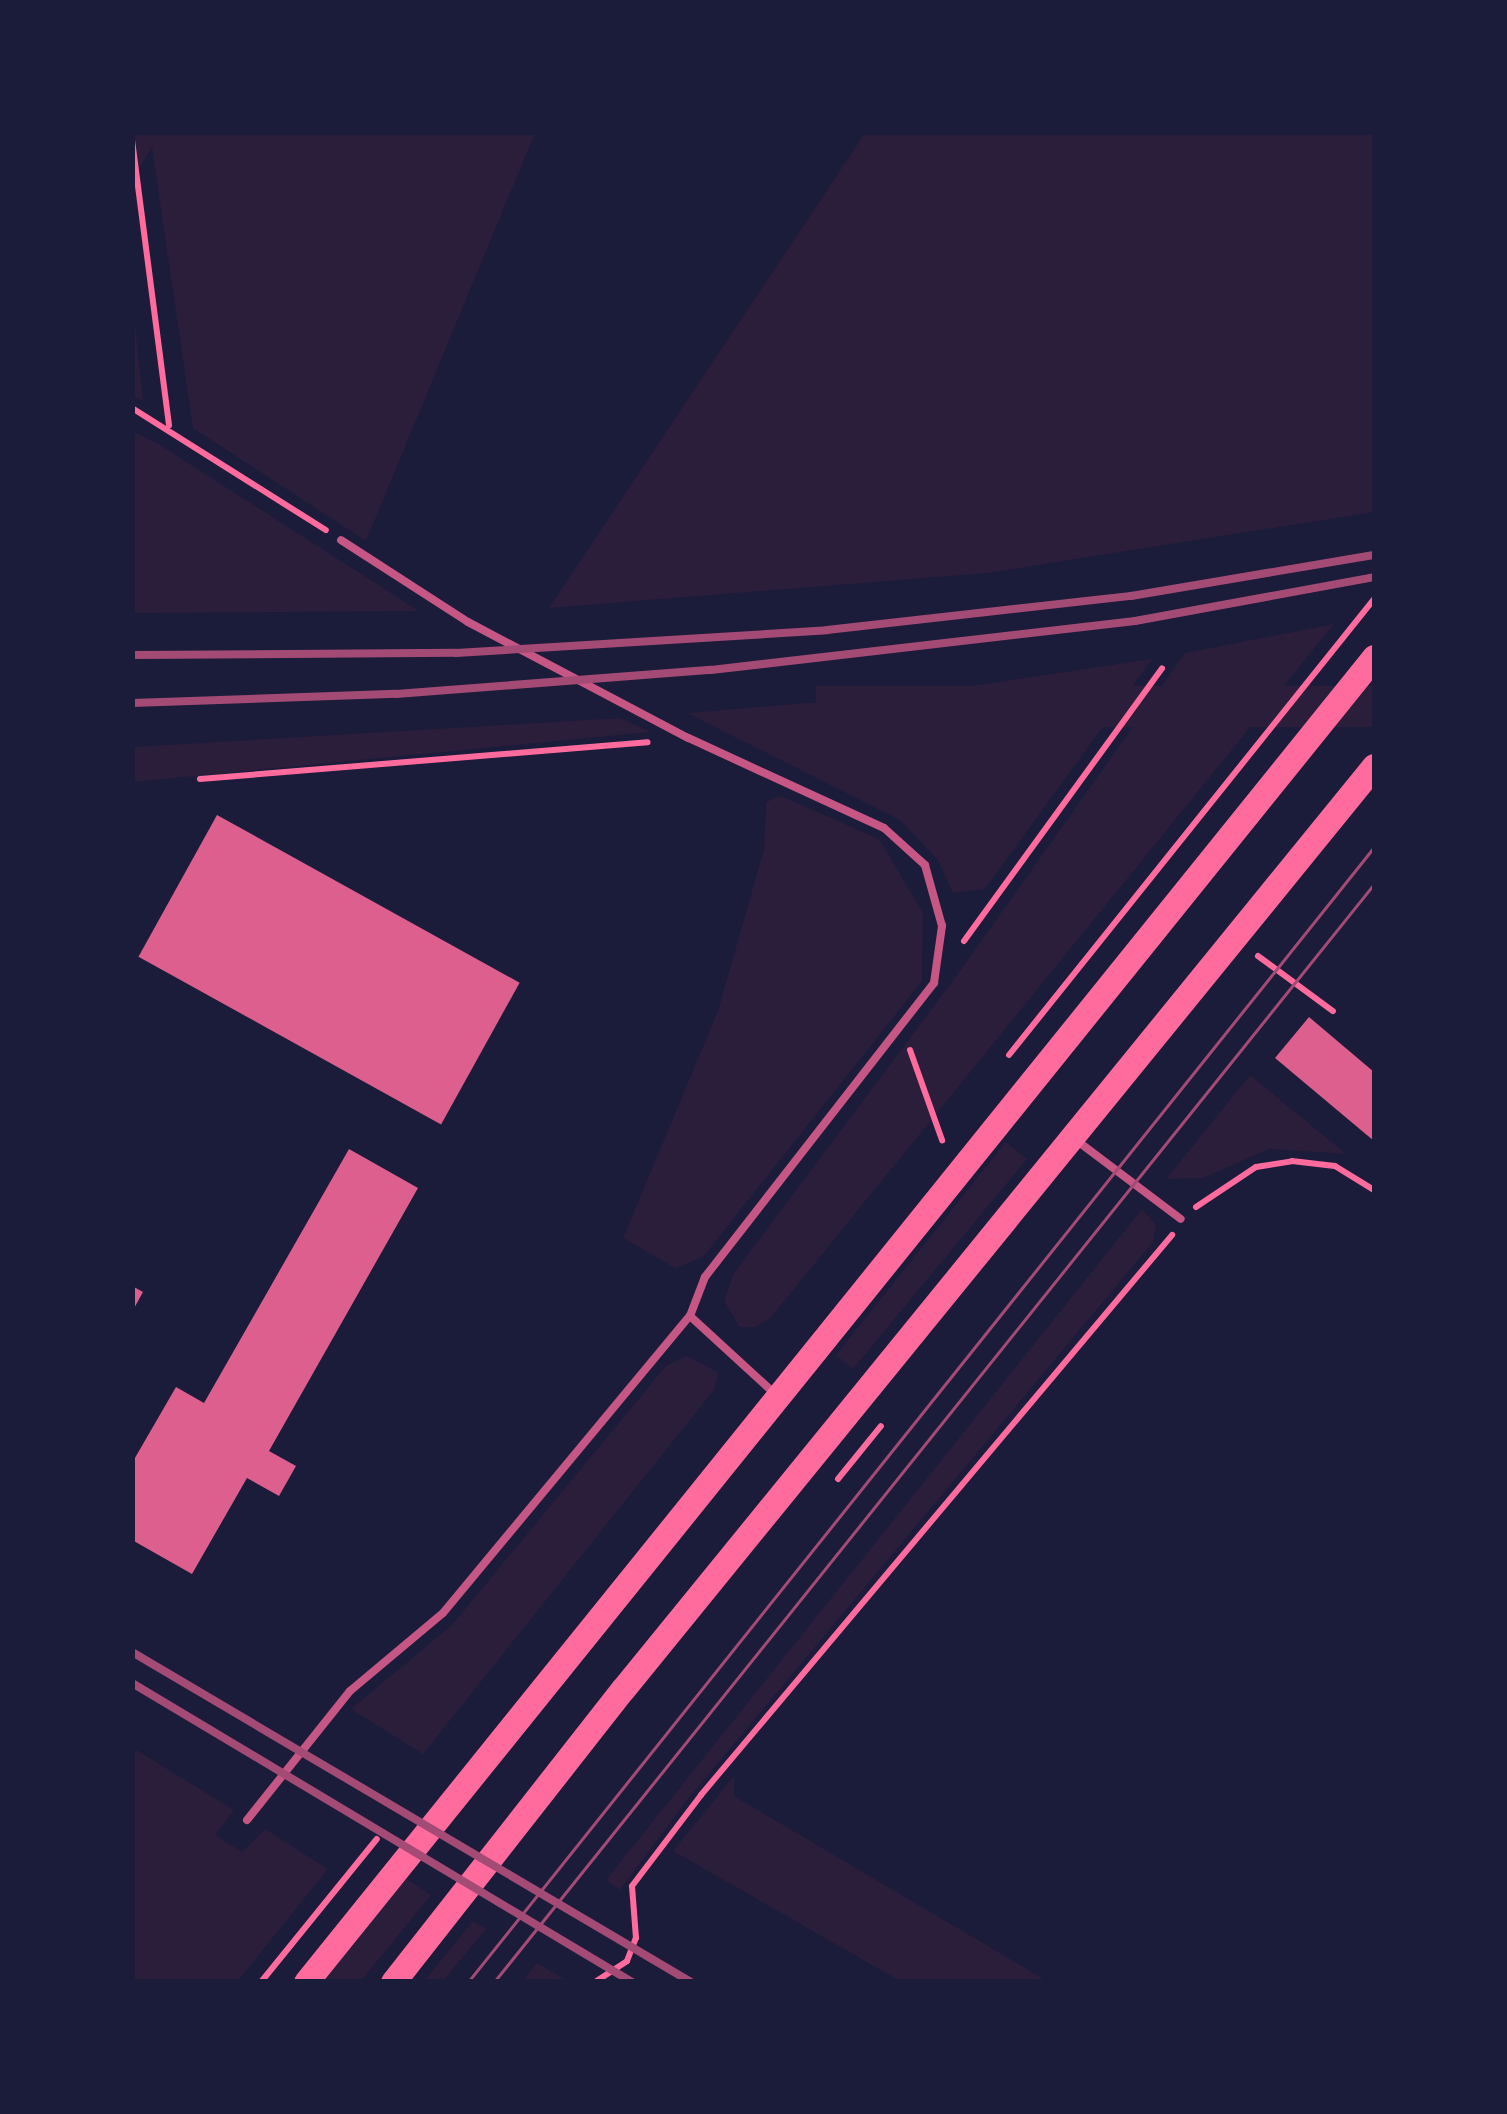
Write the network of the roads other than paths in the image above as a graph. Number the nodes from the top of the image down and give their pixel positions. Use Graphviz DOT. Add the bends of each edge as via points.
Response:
graph roads {
  1 [pos="341,540"];
  2 [pos="1374,657"];
  3 [pos="1374,766"];
  4 [pos="1073,1138"];
  5 [pos="1181,1219"];
  6 [pos="690,1316"];
  7 [pos="778,1396"];
  8 [pos="247,1820"];
  9 [pos="306,1982"];
  10 [pos="393,1982"];
  1 -- 6 [label="lane" via="468,622 688,738 884,828 925,865 942,926 934,983 705,1277"];
  2 -- 7 [label="main road"];
  3 -- 4 [label="main road"];
  4 -- 5 [label="lane"];
  4 -- 10 [label="main road"];
  6 -- 7 [label="lane"];
  6 -- 8 [label="lane" via="443,1613 350,1691"];
  7 -- 9 [label="main road"];
}
